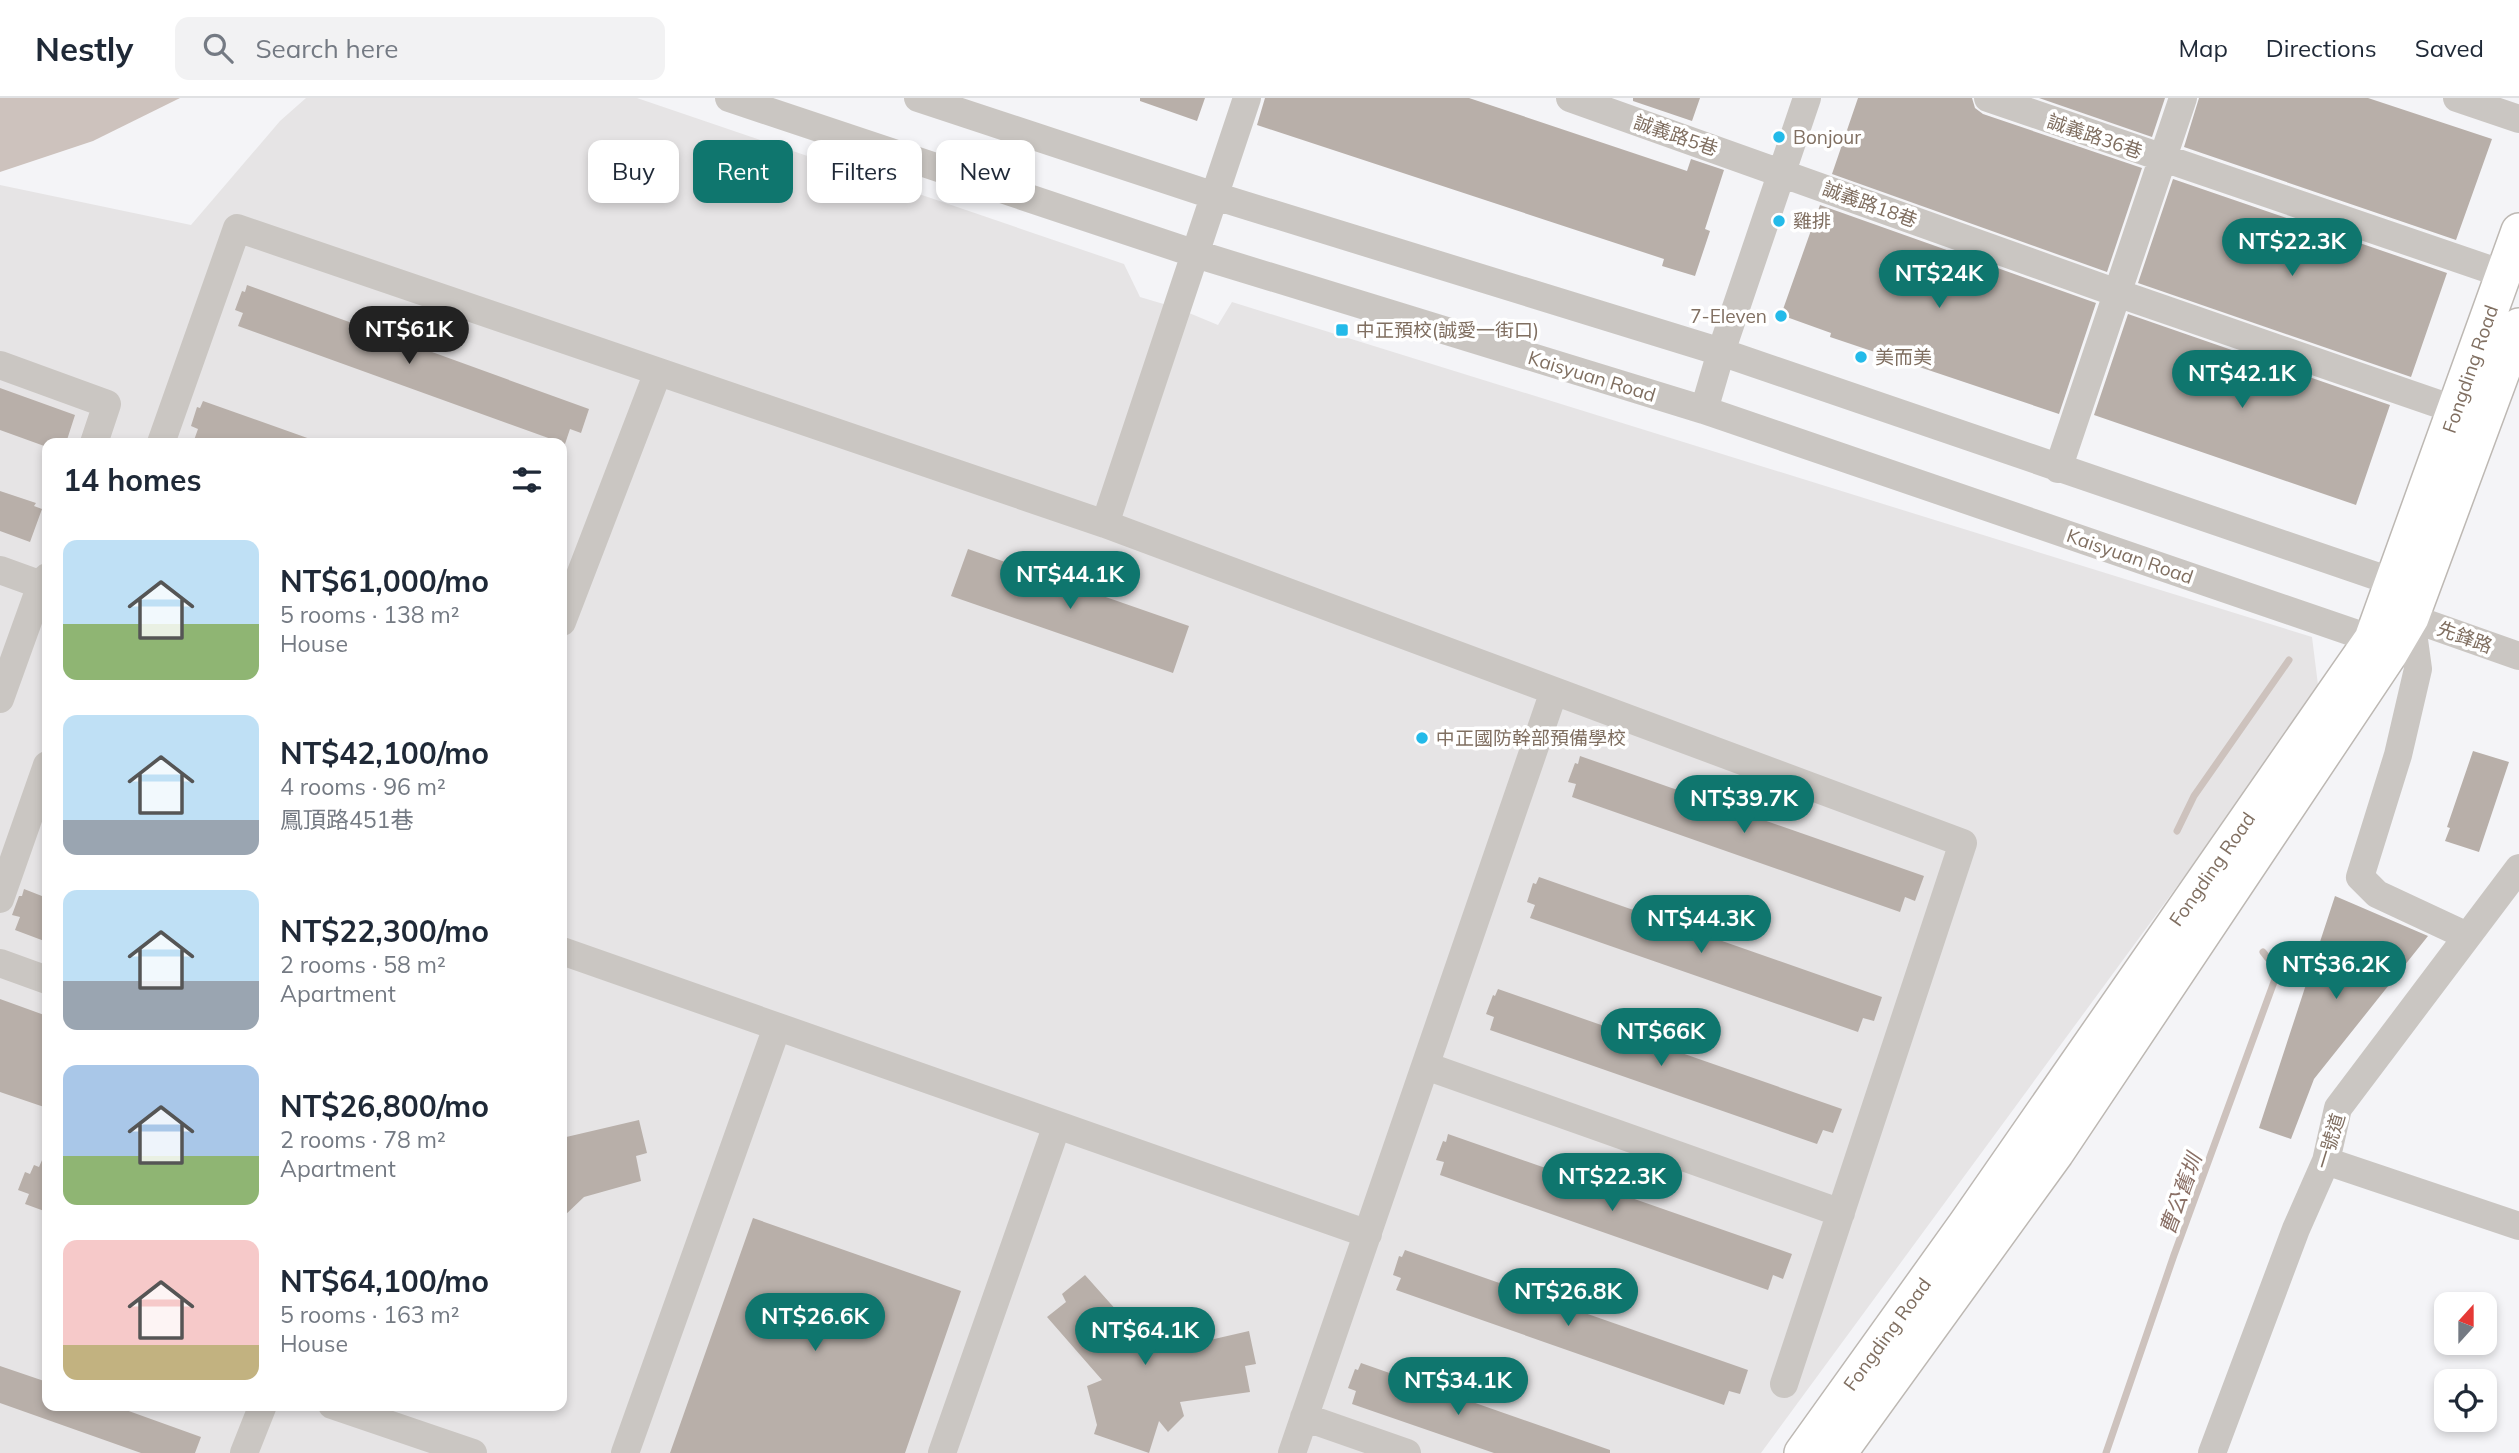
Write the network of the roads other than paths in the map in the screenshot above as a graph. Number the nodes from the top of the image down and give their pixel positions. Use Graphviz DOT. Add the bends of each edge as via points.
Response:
graph roads {
  1 [pos="729,98"];
  2 [pos="918,98"];
  3 [pos="1247,98"];
  4 [pos="1570,98"];
  5 [pos="1807,98"];
  6 [pos="1988,98"];
  7 [pos="2183,98"];
  8 [pos="2457,98"];
  9 [pos="2519,119"];
  10 [pos="2162,159"];
  11 [pos="1781,172"];
  12 [pos="1216,196"];
  13 [pos="2519,231"];
  14 [pos="1196,254"];
  15 [pos="2503,274"];
  16 [pos="2117,293"];
  17 [pos="2519,326"];
  18 [pos="1721,352"];
  19 [pos="0,365"];
  20 [pos="657,372"];
  21 [pos="1704,410"];
  22 [pos="2456,410"];
  23 [pos="96,438"];
  24 [pos="163,438"];
  25 [pos="2058,469"];
  26 [pos="1105,524"];
  27 [pos="0,570"];
  28 [pos="42,582"];
  29 [pos="42,588"];
  30 [pos="2408,597"];
  31 [pos="567,609"];
  32 [pos="2381,646"];
  33 [pos="8,649"];
  34 [pos="2519,656"];
  35 [pos="1555,691"];
  36 [pos="0,699"];
  37 [pos="42,779"];
  38 [pos="2519,868"];
  39 [pos="0,899"];
  40 [pos="2467,936"];
  41 [pos="567,953"];
  42 [pos="0,963"];
  43 [pos="42,978"];
  44 [pos="777,1027"];
  45 [pos="1426,1066"];
  46 [pos="1057,1125"];
  47 [pos="2326,1161"];
  48 [pos="1841,1213"];
  49 [pos="2519,1226"];
  50 [pos="1368,1234"];
  51 [pos="1784,1384"];
  52 [pos="261,1411"];
  53 [pos="350,1411"];
  54 [pos="1304,1418"];
  55 [pos="244,1453"];
  56 [pos="473,1453"];
  57 [pos="625,1453"];
  58 [pos="942,1453"];
  59 [pos="1292,1453"];
  60 [pos="1407,1453"];
  61 [pos="1802,1453"];
  62 [pos="1839,1453"];
  63 [pos="2212,1453"];
  1 -- 14 [label="street, Kaisyuan Road"];
  2 -- 12 [label="street"];
  3 -- 12 [label="street"];
  4 -- 11 [label="street, 誠義路5巷"];
  5 -- 11 [label="street"];
  6 -- 10 [label="street, 誠義路36巷"];
  7 -- 10 [label="street"];
  8 -- 9 [label="street"];
  10 -- 15 [label="street, 誠義路36巷"];
  10 -- 16 [label="street"];
  11 -- 16 [label="street, 誠義路18巷"];
  11 -- 18 [label="street"];
  12 -- 14 [label="street"];
  12 -- 18 [label="street"];
  13 -- 15 [label="main road, Fongding Road"];
  14 -- 21 [label="street, Kaisyuan Road"];
  14 -- 26 [label="street"];
  15 -- 22 [label="main road, Fongding Road"];
  16 -- 22 [label="street, 誠義路18巷"];
  16 -- 25 [label="street"];
  17 -- 30 [label="main road, Fongding Road"];
  18 -- 21 [label="street"];
  18 -- 25 [label="street"];
  19 -- 23 [label="street" via="107,404"];
  20 -- 24 [label="street" via="237,228"];
  20 -- 26 [label="street"];
  20 -- 31 [label="street"];
  21 -- 32 [label="street, Kaisyuan Road"];
  22 -- 30 [label="main road, Fongding Road"];
  25 -- 30 [label="street"];
  26 -- 35 [label="street"];
  27 -- 28 [label="street"];
  29 -- 33 [label="street"];
  30 -- 32 [label="main road, Fongding Road"];
  30 -- 34 [label="street, 先鋒路"];
  30 -- 40 [label="street" via="2418,669 2398,755 2360,877 2377,894"];
  32 -- 61 [label="main road, Fongding Road"];
  32 -- 62 [label="main road, Fongding Road" via="2056,1153"];
  33 -- 36 [label="street"];
  35 -- 45 [label="street"];
  35 -- 48 [label="street" via="1963,843"];
  37 -- 39 [label="street"];
  38 -- 40 [label="street, 一號道"];
  40 -- 47 [label="street, 一號道" via="2338,1108"];
  41 -- 44 [label="street"];
  42 -- 43 [label="street"];
  44 -- 46 [label="street"];
  44 -- 57 [label="street"];
  45 -- 48 [label="street"];
  45 -- 50 [label="street"];
  46 -- 50 [label="street"];
  46 -- 58 [label="street"];
  47 -- 49 [label="street"];
  47 -- 63 [label="street, 一號道"];
  48 -- 51 [label="street"];
  50 -- 54 [label="street"];
  52 -- 55 [label="street"];
  53 -- 56 [label="street"];
  54 -- 59 [label="street"];
  54 -- 60 [label="street"];
}
